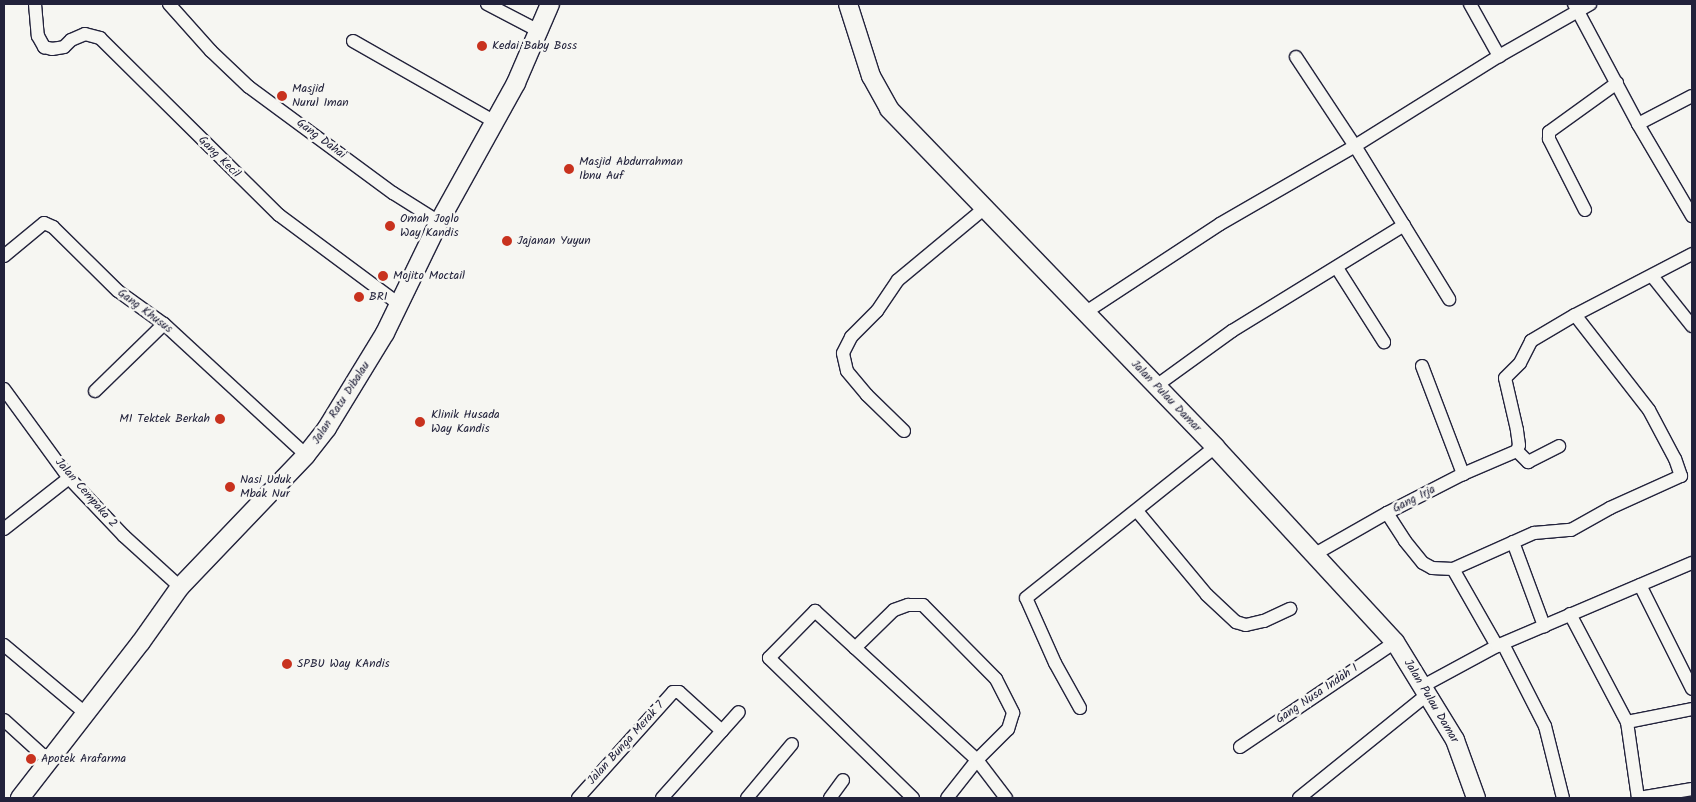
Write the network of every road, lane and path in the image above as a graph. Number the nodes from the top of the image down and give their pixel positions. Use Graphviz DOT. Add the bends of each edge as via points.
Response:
graph roads {
  1 [pos="35,4"];
  2 [pos="169,4"];
  3 [pos="488,4"];
  4 [pos="550,4"];
  5 [pos="848,4"];
  6 [pos="1470,4"];
  7 [pos="1590,4"];
  8 [pos="1575,7"];
  9 [pos="538,30"];
  10 [pos="353,41"];
  11 [pos="1499,56"];
  12 [pos="1296,57"];
  13 [pos="1617,83"];
  14 [pos="1692,96"];
  15 [pos="494,122"];
  16 [pos="1638,124"];
  17 [pos="1355,146"];
  18 [pos="986,207"];
  19 [pos="1584,210"];
  20 [pos="1692,216"];
  21 [pos="439,222"];
  22 [pos="1404,225"];
  23 [pos="1692,254"];
  24 [pos="4,256"];
  25 [pos="1336,268"];
  26 [pos="1652,276"];
  27 [pos="1449,299"];
  28 [pos="399,304"];
  29 [pos="1086,312"];
  30 [pos="1575,315"];
  31 [pos="164,324"];
  32 [pos="1692,326"];
  33 [pos="1384,342"];
  34 [pos="1422,366"];
  35 [pos="1156,386"];
  36 [pos="4,389"];
  37 [pos="95,391"];
  38 [pos="904,431"];
  39 [pos="1558,446"];
  40 [pos="1215,447"];
  41 [pos="1517,450"];
  42 [pos="306,455"];
  43 [pos="1463,474"];
  44 [pos="70,478"];
  45 [pos="1137,511"];
  46 [pos="1387,513"];
  47 [pos="4,529"];
  48 [pos="1513,542"];
  49 [pos="1315,554"];
  50 [pos="1692,563"];
  51 [pos="1452,569"];
  52 [pos="1640,585"];
  53 [pos="180,587"];
  54 [pos="1290,609"];
  55 [pos="1570,614"];
  56 [pos="1544,626"];
  57 [pos="1394,642"];
  58 [pos="4,645"];
  59 [pos="1500,645"];
  60 [pos="855,648"];
  61 [pos="1692,689"];
  62 [pos="1426,690"];
  63 [pos="1080,708"];
  64 [pos="1692,709"];
  65 [pos="739,712"];
  66 [pos="85,713"];
  67 [pos="4,720"];
  68 [pos="1627,722"];
  69 [pos="722,731"];
  70 [pos="792,744"];
  71 [pos="1240,747"];
  72 [pos="48,760"];
  73 [pos="977,760"];
  74 [pos="843,780"];
  75 [pos="1692,789"];
  76 [pos="665,797"];
  77 [pos="20,798"];
  78 [pos="578,798"];
  79 [pos="747,798"];
  80 [pos="830,798"];
  81 [pos="913,798"];
  82 [pos="947,798"];
  83 [pos="1006,798"];
  84 [pos="1299,798"];
  85 [pos="1476,798"];
  86 [pos="1563,798"];
  87 [pos="1639,798"];
  1 -- 28 [label="street, Gang Kecil" via="38,36 44,48 64,46 85,34 100,38 280,215"];
  2 -- 21 [label="street, Gang Dahai" via="249,87"];
  3 -- 9 [label="street"];
  4 -- 9 [label="street, Jalan Ratu Dibalau"];
  5 -- 18 [label="street, Jalan Pulau Damar" via="872,76 889,109"];
  6 -- 11 [label="street"];
  7 -- 8 [label="street"];
  8 -- 11 [label="street"];
  8 -- 13 [label="street"];
  9 -- 15 [label="street, Jalan Ratu Dibalau" via="516,84"];
  10 -- 15 [label="street"];
  11 -- 17 [label="street"];
  12 -- 17 [label="street"];
  13 -- 16 [label="street"];
  13 -- 19 [label="street" via="1549,132 1549,139"];
  14 -- 16 [label="street"];
  15 -- 21 [label="street, Jalan Ratu Dibalau"];
  16 -- 20 [label="street"];
  17 -- 22 [label="street"];
  17 -- 29 [label="street" via="1220,224"];
  18 -- 29 [label="street, Jalan Pulau Damar"];
  18 -- 38 [label="street" via="898,280 877,311 851,337 843,352 847,371"];
  21 -- 28 [label="street, Jalan Ratu Dibalau"];
  22 -- 25 [label="street"];
  22 -- 27 [label="street"];
  23 -- 26 [label="street"];
  24 -- 31 [label="street, Gang Khusus" via="47,223 118,291"];
  25 -- 33 [label="street"];
  25 -- 35 [label="street" via="1232,331"];
  26 -- 30 [label="street"];
  26 -- 32 [label="street"];
  28 -- 42 [label="street, Jalan Ratu Dibalau" via="353,388"];
  29 -- 35 [label="street, Jalan Pulau Damar"];
  30 -- 41 [label="street" via="1533,339 1520,363 1506,375 1517,430"];
  30 -- 48 [label="street" via="1649,410 1681,476 1610,508 1571,530 1537,532"];
  31 -- 37 [label="street"];
  31 -- 42 [label="street, Gang Khusus"];
  34 -- 43 [label="street"];
  35 -- 40 [label="street, Jalan Pulau Damar"];
  36 -- 44 [label="street, Jalan Cempaka 2"];
  39 -- 41 [label="street" via="1528,462"];
  40 -- 45 [label="street"];
  40 -- 49 [label="street, Jalan Pulau Damar"];
  41 -- 43 [label="street, Gang Irja"];
  42 -- 53 [label="street, Jalan Ratu Dibalau"];
  43 -- 46 [label="street, Gang Irja"];
  44 -- 47 [label="street"];
  44 -- 53 [label="street, Jalan Cempaka 2" via="124,536"];
  45 -- 54 [label="street" via="1207,595 1236,622 1246,625 1264,621"];
  45 -- 63 [label="street" via="1026,598 1061,676"];
  46 -- 49 [label="street, Gang Irja"];
  46 -- 51 [label="street" via="1423,563 1432,568"];
  48 -- 51 [label="street"];
  48 -- 56 [label="street"];
  49 -- 57 [label="street, Jalan Pulau Damar"];
  50 -- 52 [label="street"];
  51 -- 59 [label="street"];
  52 -- 55 [label="street"];
  52 -- 61 [label="street"];
  53 -- 66 [label="street, Jalan Ratu Dibalau"];
  55 -- 56 [label="street"];
  55 -- 68 [label="street"];
  56 -- 59 [label="street"];
  57 -- 62 [label="street, Jalan Pulau Damar"];
  57 -- 71 [label="street, Gang Nusa Indah I"];
  58 -- 66 [label="street"];
  59 -- 62 [label="street"];
  59 -- 86 [label="street" via="1545,726"];
  60 -- 73 [label="street"];
  60 -- 73 [label="street" via="894,610 908,604 923,605 996,678 1013,713 1008,729"];
  60 -- 81 [label="street" via="815,611 769,658"];
  62 -- 84 [label="street"];
  62 -- 85 [label="street, Jalan Pulau Damar" via="1455,740"];
  64 -- 68 [label="street"];
  65 -- 69 [label="street"];
  66 -- 72 [label="street, Jalan Ratu Dibalau"];
  67 -- 72 [label="street"];
  68 -- 87 [label="street"];
  69 -- 76 [label="street"];
  69 -- 78 [label="street, Jalan Bunga Merak 7" via="679,692 673,692"];
  70 -- 79 [label="street"];
  72 -- 77 [label="street, Jalan Ratu Dibalau"];
  73 -- 82 [label="street"];
  73 -- 83 [label="street"];
  74 -- 80 [label="street"];
  75 -- 87 [label="street"];
}
